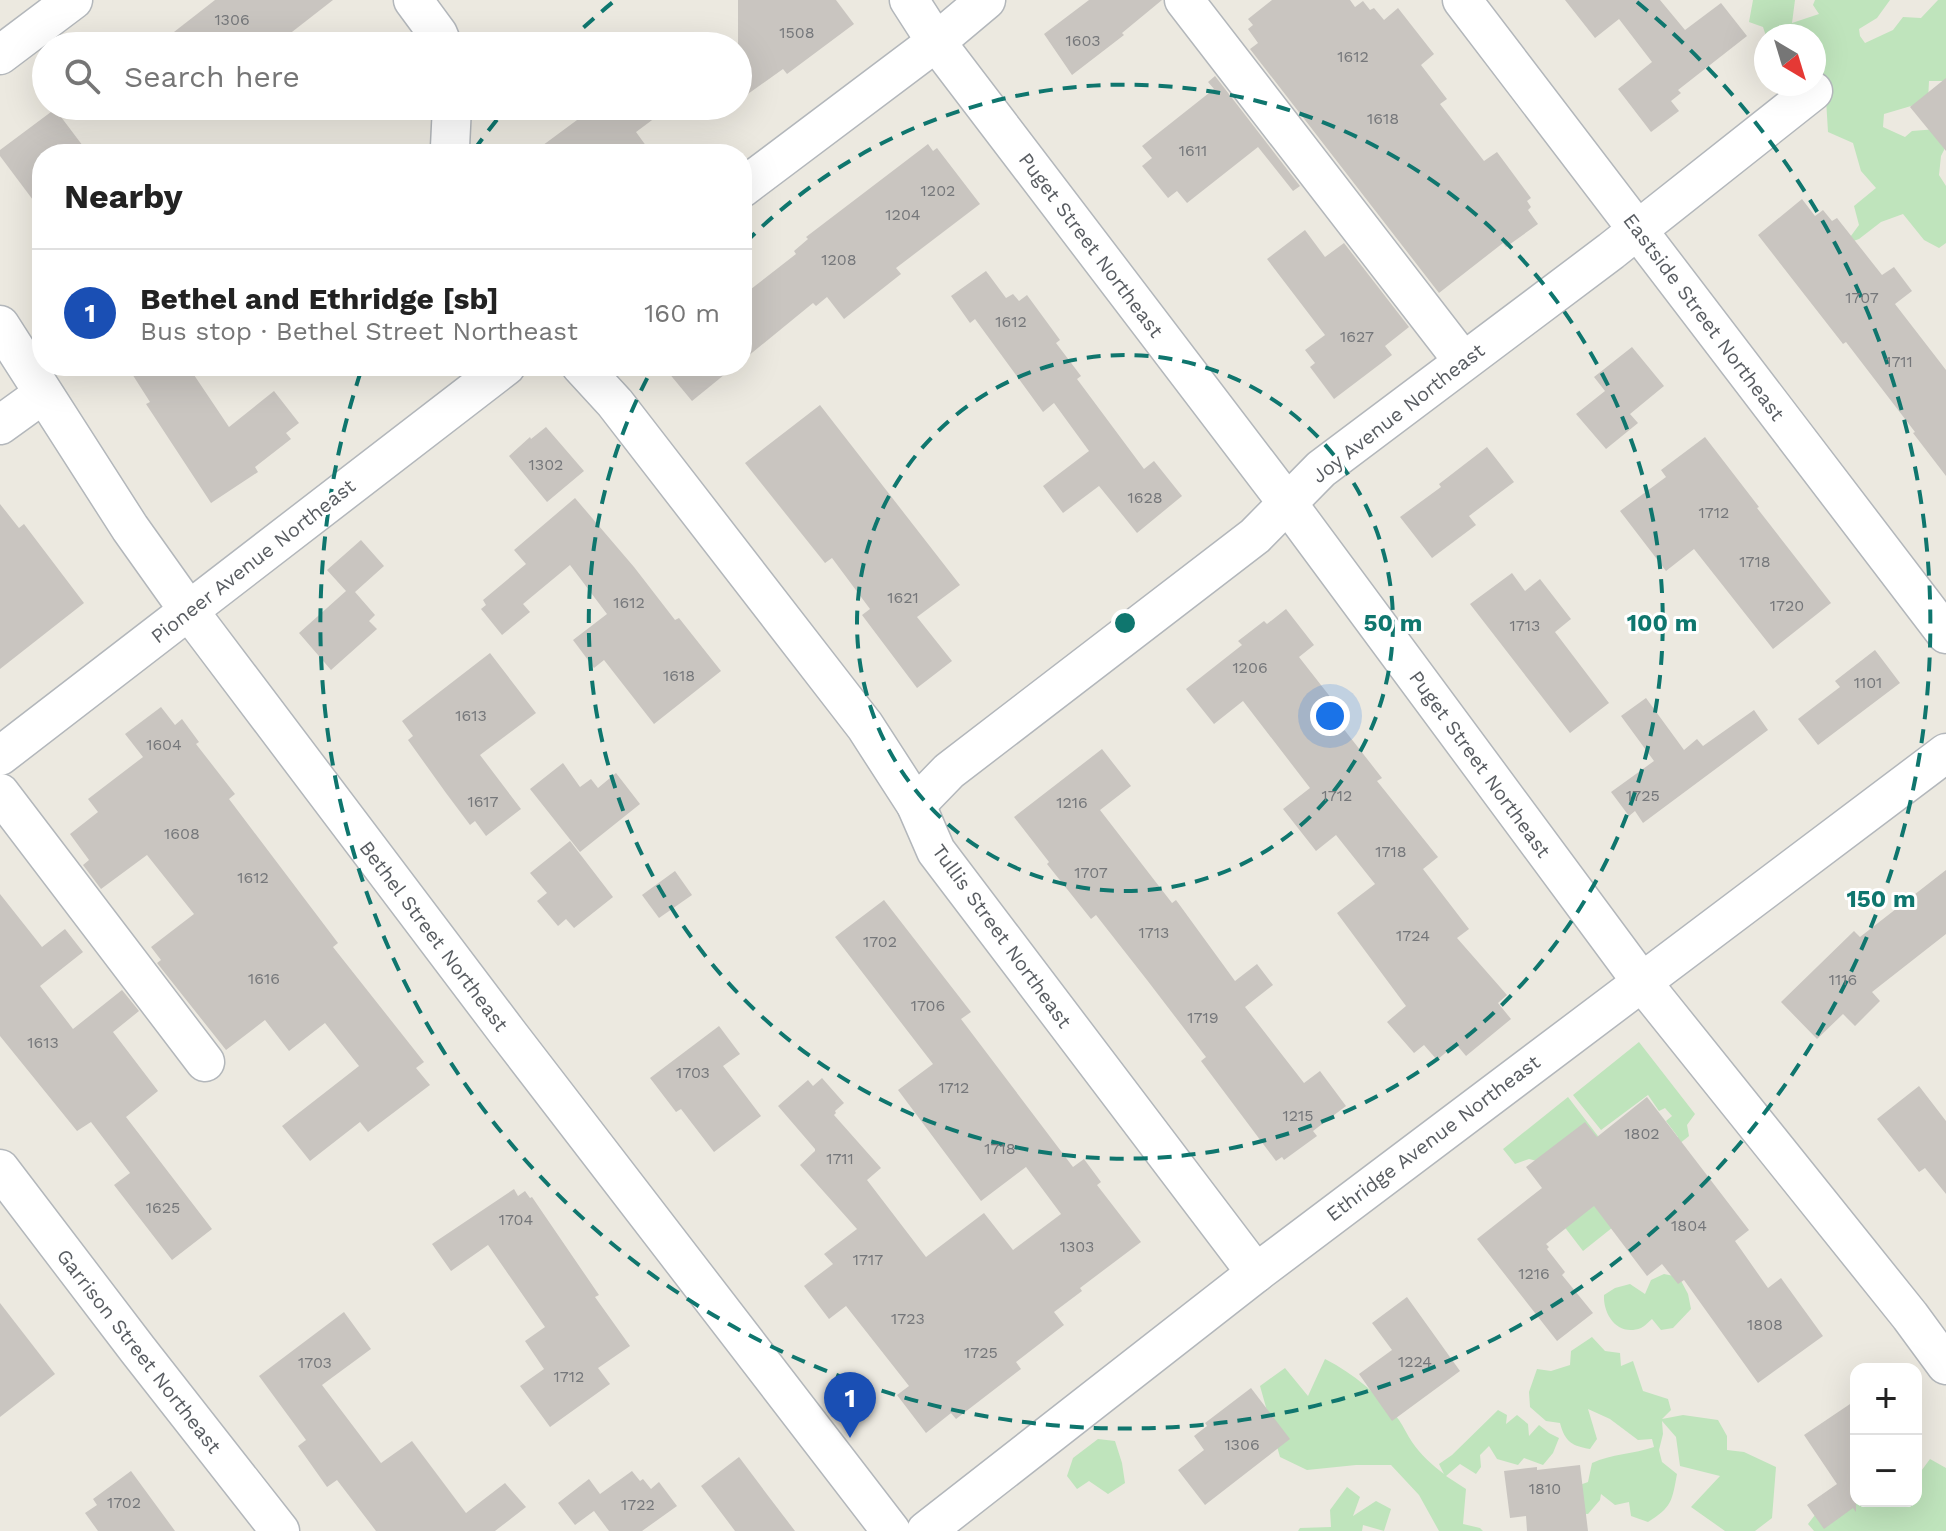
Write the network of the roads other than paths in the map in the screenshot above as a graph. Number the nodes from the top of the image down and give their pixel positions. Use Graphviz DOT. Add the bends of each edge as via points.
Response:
graph roads {
  1 [pos="73,0"];
  2 [pos="413,0"];
  3 [pos="909,0"];
  4 [pos="986,0"];
  5 [pos="1184,0"];
  6 [pos="1462,0"];
  7 [pos="437,32"];
  8 [pos="936,42"];
  9 [pos="0,55"];
  10 [pos="1807,96"];
  11 [pos="451,120"];
  12 [pos="450,144"];
  13 [pos="752,180"];
  14 [pos="1636,229"];
  15 [pos="0,325"];
  16 [pos="1463,361"];
  17 [pos="493,376"];
  18 [pos="590,376"];
  19 [pos="43,394"];
  20 [pos="0,425"];
  21 [pos="1288,504"];
  22 [pos="189,611"];
  23 [pos="1946,634"];
  24 [pos="1946,753"];
  25 [pos="0,756"];
  26 [pos="0,793"];
  27 [pos="916,805"];
  28 [pos="1641,981"];
  29 [pos="205,1062"];
  30 [pos="0,1169"];
  31 [pos="1256,1273"];
  32 [pos="1946,1365"];
  33 [pos="280,1531"];
  34 [pos="891,1531"];
  35 [pos="926,1531"];
  1 -- 9 [label="street"];
  2 -- 7 [label="street"];
  3 -- 8 [label="street, Puget Street Northeast"];
  4 -- 8 [label="street"];
  5 -- 16 [label="street"];
  6 -- 14 [label="street, Eastside Street Northeast"];
  8 -- 13 [label="street"];
  8 -- 21 [label="street, Puget Street Northeast"];
  10 -- 14 [label="street, Joy Avenue Northeast"];
  11 -- 12 [label="street"];
  14 -- 16 [label="street, Joy Avenue Northeast"];
  14 -- 23 [label="street, Eastside Street Northeast"];
  15 -- 19 [label="street, Bethel Street Northeast"];
  16 -- 21 [label="street, Joy Avenue Northeast" via="1321,469"];
  17 -- 22 [label="street, Pioneer Avenue Northeast"];
  18 -- 27 [label="street, Tullis Street Northeast" via="865,726"];
  19 -- 20 [label="street"];
  19 -- 22 [label="street, Bethel Street Northeast"];
  21 -- 27 [label="street, Joy Avenue Northeast" via="1255,536 949,771"];
  21 -- 28 [label="street, Puget Street Northeast"];
  22 -- 25 [label="street, Pioneer Avenue Northeast"];
  22 -- 34 [label="street, Bethel Street Northeast"];
  24 -- 28 [label="street, Ethridge Avenue Northeast"];
  26 -- 29 [label="street"];
  27 -- 31 [label="street, Tullis Street Northeast" via="936,851"];
  28 -- 31 [label="street, Ethridge Avenue Northeast"];
  28 -- 32 [label="street, Puget Street Northeast"];
  30 -- 33 [label="street, Garrison Street Northeast"];
  31 -- 35 [label="street, Ethridge Avenue Northeast"];
}
